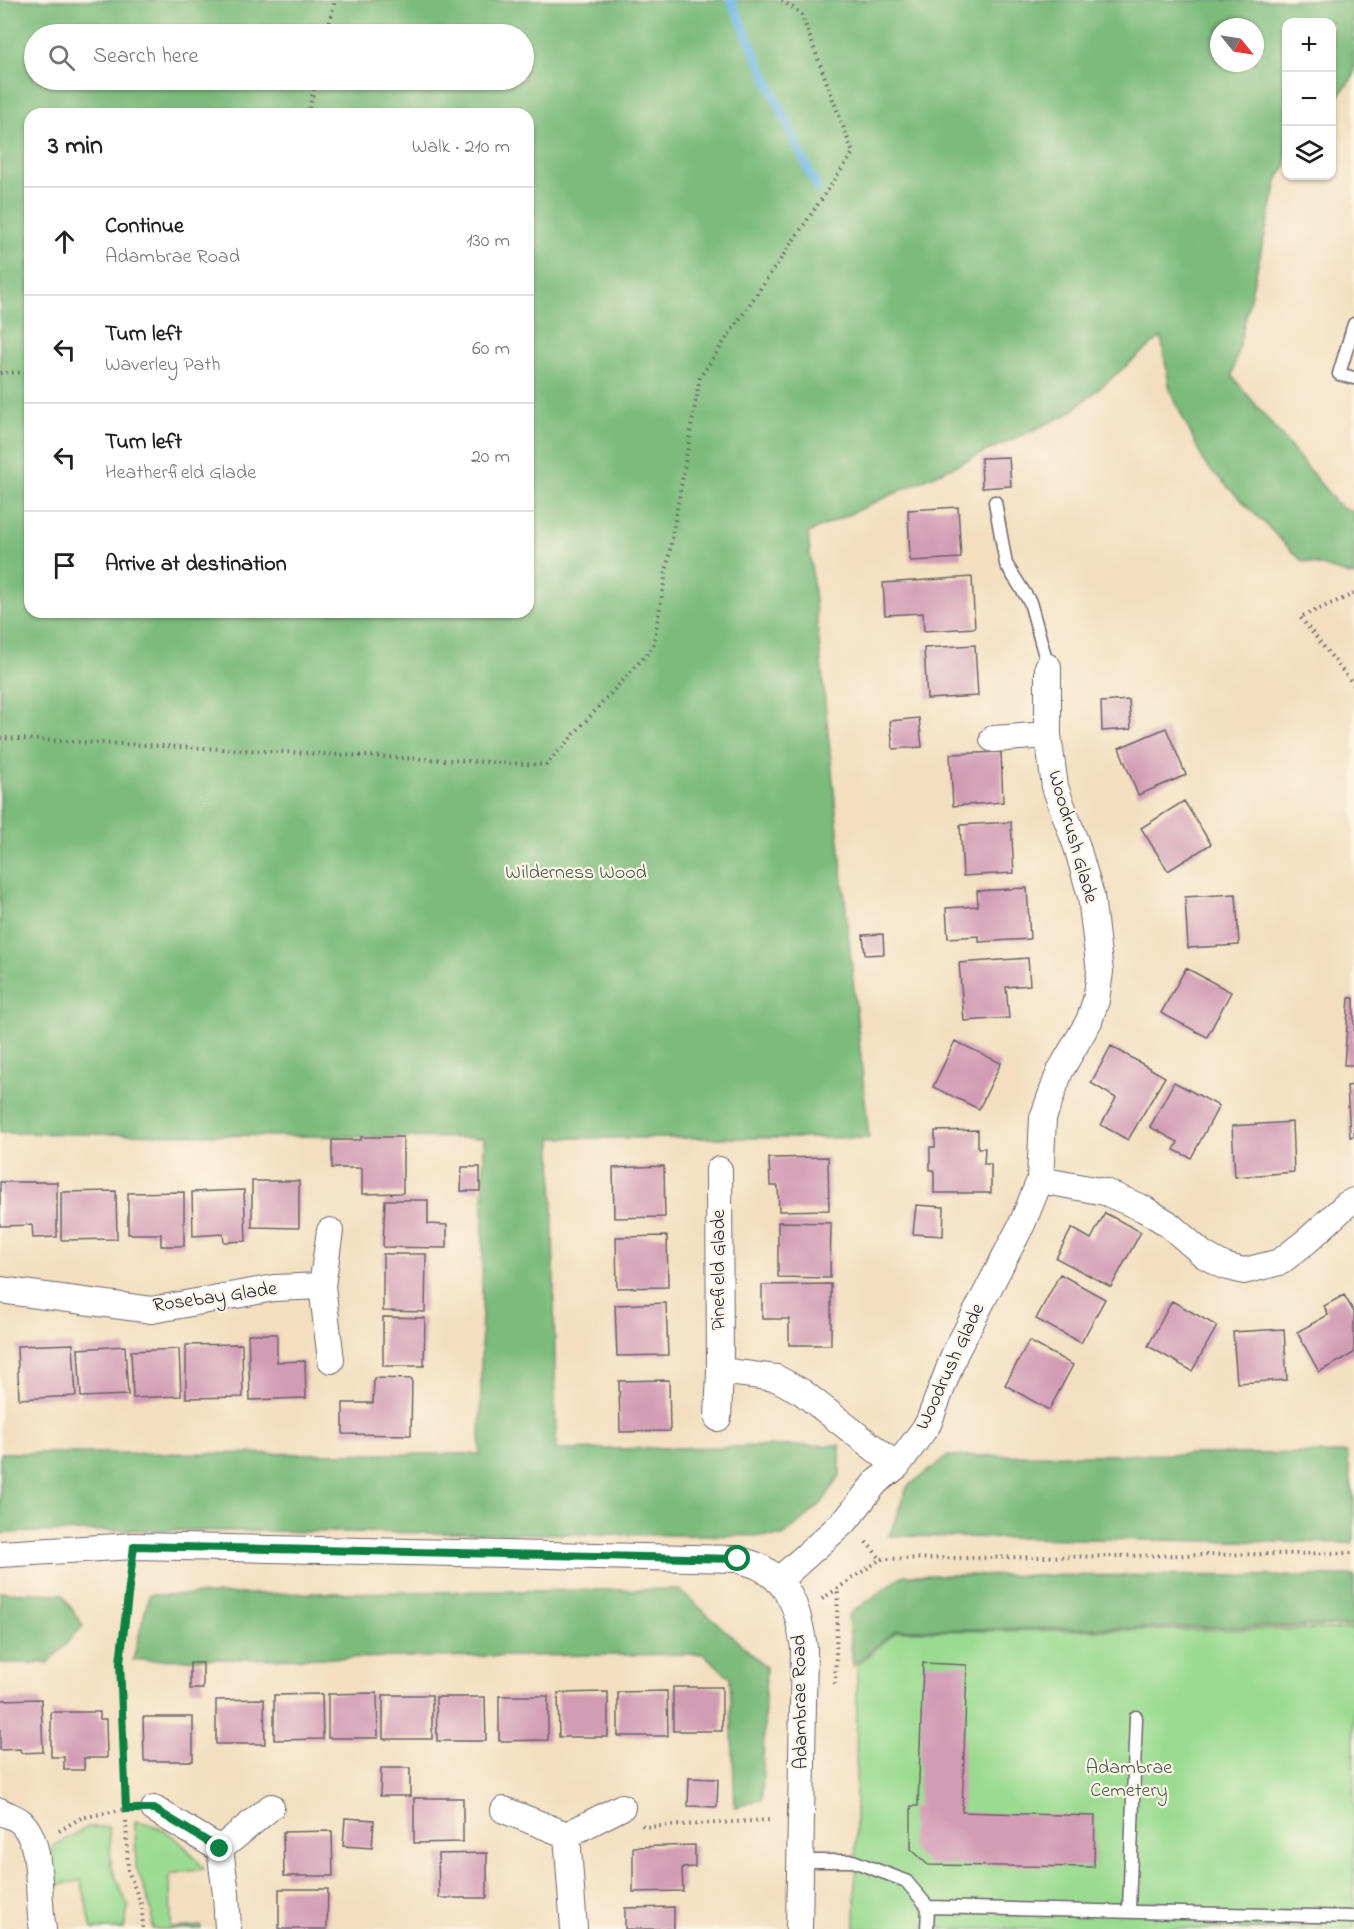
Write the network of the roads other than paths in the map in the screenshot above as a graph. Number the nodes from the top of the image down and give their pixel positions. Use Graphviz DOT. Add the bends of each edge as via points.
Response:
graph roads {
  1 [pos="1354,324"];
  2 [pos="1354,378"];
  3 [pos="995,502"];
  4 [pos="1048,667"];
  5 [pos="1048,735"];
  6 [pos="993,739"];
  7 [pos="719,1170"];
  8 [pos="1040,1179"];
  9 [pos="1354,1201"];
  10 [pos="330,1231"];
  11 [pos="322,1286"];
  12 [pos="0,1290"];
  13 [pos="331,1360"];
  14 [pos="720,1371"];
  15 [pos="718,1418"];
  16 [pos="897,1466"];
  17 [pos="0,1554"];
  18 [pos="778,1581"];
  19 [pos="1136,1717"];
  20 [pos="622,1807"];
  21 [pos="271,1808"];
  22 [pos="154,1809"];
  23 [pos="504,1810"];
  24 [pos="0,1811"];
  25 [pos="567,1835"];
  26 [pos="220,1849"];
  27 [pos="801,1861"];
  28 [pos="928,1907"];
  29 [pos="1129,1911"];
  30 [pos="1354,1917"];
  31 [pos="43,1929"];
  32 [pos="228,1929"];
  33 [pos="574,1929"];
  34 [pos="799,1929"];
  35 [pos="927,1929"];
  1 -- 2 [label="lane" via="1339,374"];
  3 -- 4 [label="lane" via="1006,564 1030,602"];
  4 -- 5 [label="street, Woodrush Glade"];
  5 -- 6 [label="street"];
  5 -- 8 [label="street, Woodrush Glade" via="1055,787 1091,896 1101,972 1089,1020 1060,1071 1043,1118"];
  7 -- 14 [label="street, Pinefield Glade"];
  8 -- 9 [label="street" via="1105,1192 1144,1209 1204,1255 1244,1271 1280,1262"];
  8 -- 16 [label="street, Woodrush Glade" via="1023,1224 955,1353 928,1424"];
  10 -- 11 [label="street"];
  11 -- 12 [label="street, Rosebay Glade" via="274,1288 152,1310"];
  11 -- 13 [label="street"];
  14 -- 15 [label="street, Pinefield Glade"];
  14 -- 16 [label="street" via="776,1378 802,1392"];
  16 -- 18 [label="street, Woodrush Glade" via="876,1482 847,1519"];
  17 -- 18 [label="street, Adambrae Road" via="134,1546 738,1559 761,1567"];
  18 -- 27 [label="street, Adambrae Road" via="799,1615 804,1648"];
  19 -- 29 [label="lane"];
  20 -- 25 [label="street"];
  21 -- 26 [label="street"];
  22 -- 26 [label="street"];
  23 -- 25 [label="street"];
  24 -- 31 [label="street" via="21,1822 35,1844"];
  25 -- 33 [label="street"];
  26 -- 32 [label="street"];
  27 -- 28 [label="lane" via="853,1861 906,1881"];
  27 -- 34 [label="street, Adambrae Road"];
  28 -- 29 [label="lane"];
  28 -- 35 [label="lane"];
  29 -- 30 [label="lane"];
}
